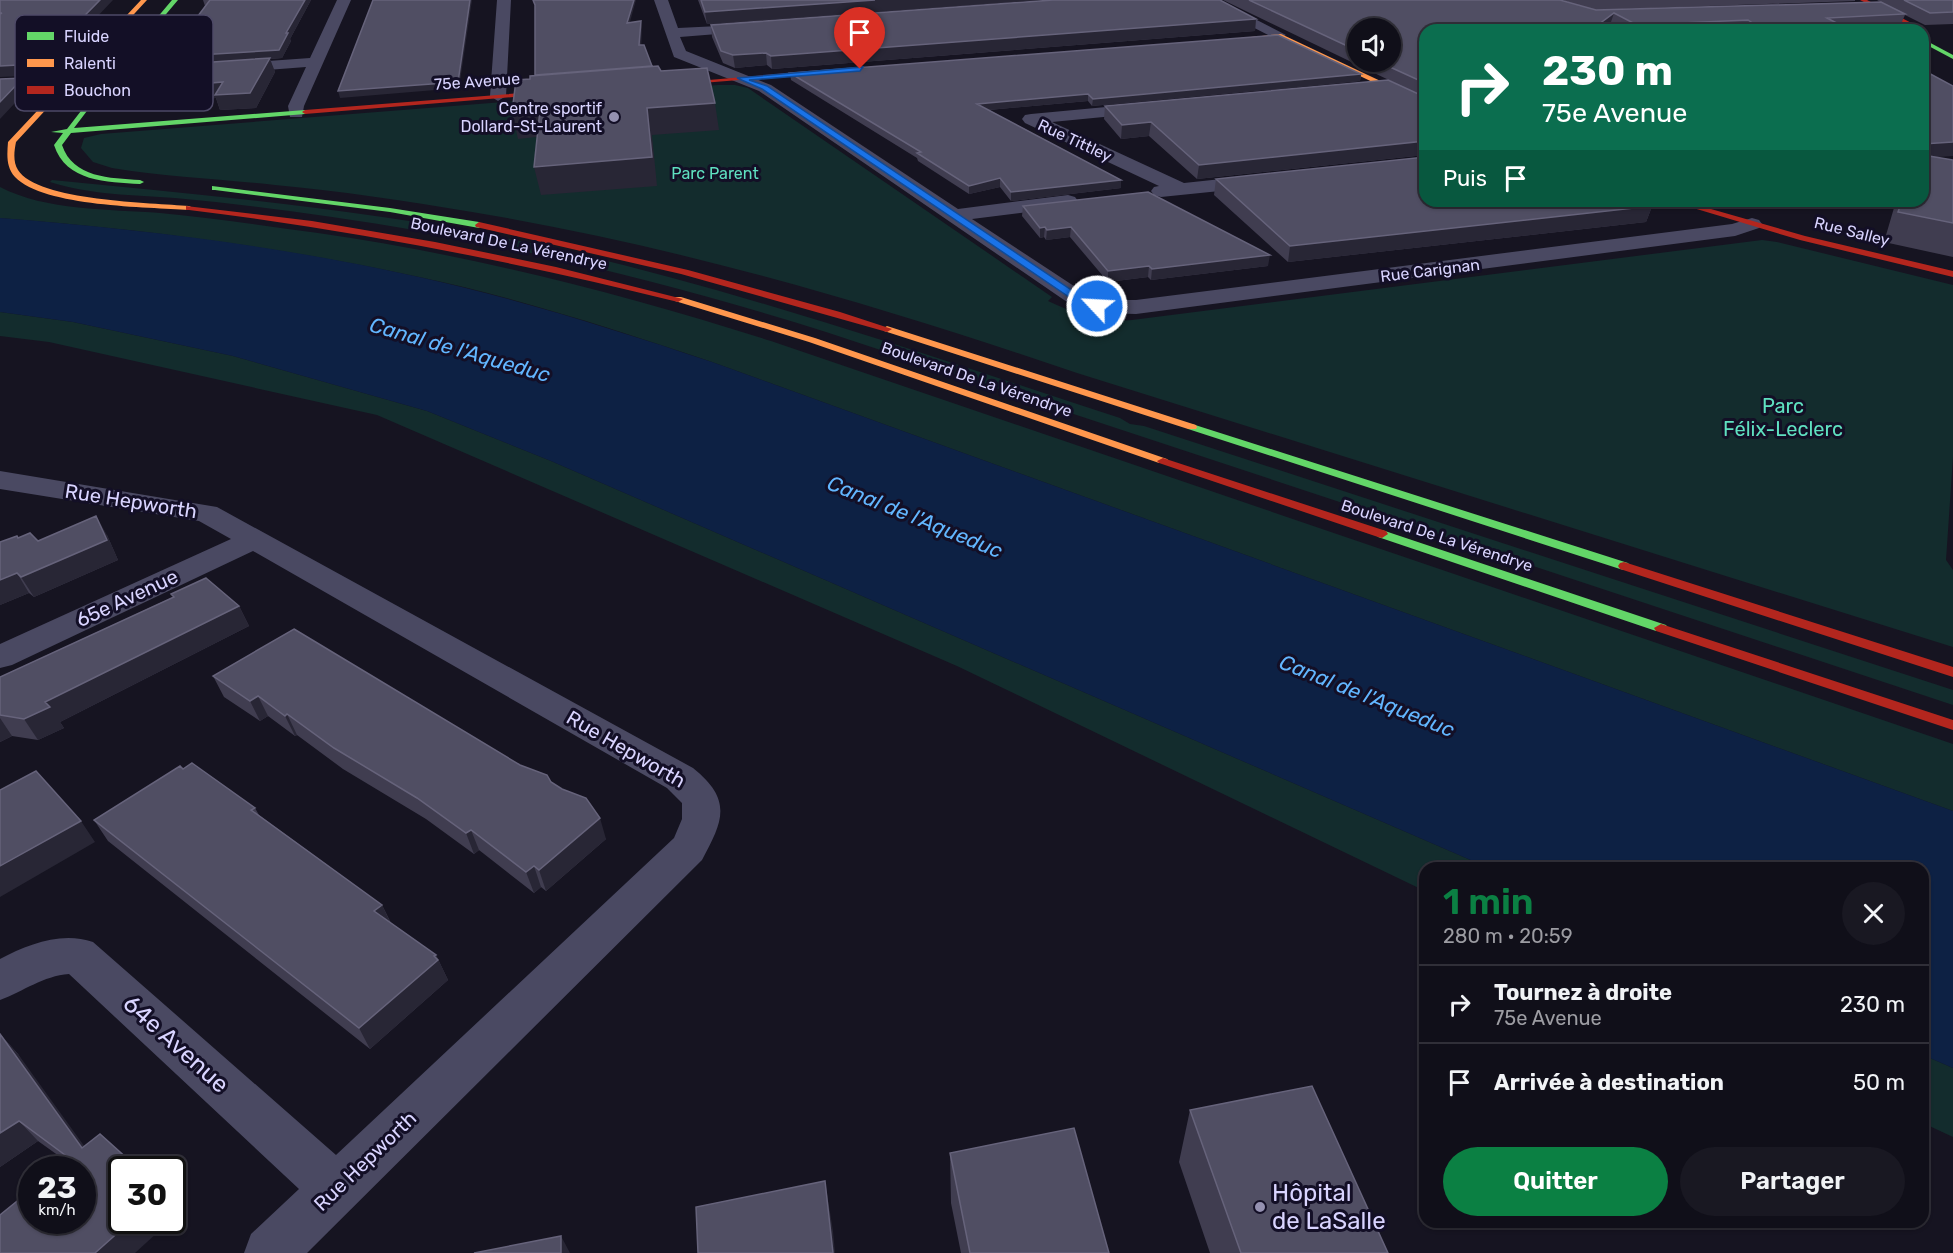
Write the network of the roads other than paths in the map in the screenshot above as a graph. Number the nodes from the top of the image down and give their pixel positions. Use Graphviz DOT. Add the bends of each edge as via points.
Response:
graph roads {
  1 [pos="144,0"];
  2 [pos="175,0"];
  3 [pos="344,0"];
  4 [pos="504,0"];
  5 [pos="661,0"];
  6 [pos="1208,0"];
  7 [pos="1853,4"];
  8 [pos="1877,7"];
  9 [pos="130,15"];
  10 [pos="162,15"];
  11 [pos="1890,24"];
  12 [pos="1911,24"];
  13 [pos="774,25"];
  14 [pos="671,33"];
  15 [pos="1929,33"];
  16 [pos="1279,34"];
  17 [pos="1221,40"];
  18 [pos="1929,44"];
  19 [pos="1953,45"];
  20 [pos="1953,57"];
  21 [pos="316,62"];
  22 [pos="851,69"];
  23 [pos="213,70"];
  24 [pos="740,78"];
  25 [pos="15,83"];
  26 [pos="0,84"];
  27 [pos="649,85"];
  28 [pos="1387,86"];
  29 [pos="1350,90"];
  30 [pos="570,91"];
  31 [pos="498,96"];
  32 [pos="1419,102"];
  33 [pos="1161,107"];
  34 [pos="40,111"];
  35 [pos="83,111"];
  36 [pos="296,113"];
  37 [pos="68,130"];
  38 [pos="17,135"];
  39 [pos="0,136"];
  40 [pos="1274,179"];
  41 [pos="156,183"];
  42 [pos="202,187"];
  43 [pos="1182,189"];
  44 [pos="1148,193"];
  45 [pos="1090,199"];
  46 [pos="1694,207"];
  47 [pos="954,216"];
  48 [pos="1752,224"];
  49 [pos="1953,274"];
  50 [pos="0,480"];
  51 [pos="255,539"];
  52 [pos="0,657"];
  53 [pos="1953,672"];
  54 [pos="1953,725"];
  55 [pos="0,981"];
  56 [pos="336,1189"];
  57 [pos="270,1253"];
  1 -- 9 [label="main road"];
  2 -- 10 [label="main road"];
  3 -- 21 [label="street"];
  4 -- 31 [label="street"];
  5 -- 14 [label="street"];
  6 -- 16 [label="street"];
  7 -- 8 [label="street"];
  7 -- 11 [label="main road"];
  8 -- 12 [label="main road"];
  13 -- 14 [label="street"];
  14 -- 24 [label="street" via="679,54"];
  15 -- 19 [label="main road"];
  16 -- 17 [label="main road"];
  16 -- 28 [label="main road"];
  18 -- 20 [label="main road"];
  21 -- 23 [label="street"];
  21 -- 36 [label="street"];
  22 -- 24 [label="main road"];
  24 -- 27 [label="main road"];
  24 -- 47 [label="street" via="765,88"];
  25 -- 26 [label="street"];
  28 -- 29 [label="street"];
  28 -- 32 [label="main road"];
  30 -- 31 [label="main road, 75e Avenue"];
  31 -- 36 [label="main road, 75e Avenue"];
  33 -- 43 [label="street, Rue Tittley" via="1031,119"];
  34 -- 38 [label="main road"];
  35 -- 37 [label="main road"];
  36 -- 37 [label="main road, 75e Avenue"];
  37 -- 38 [label="main road, 75e Avenue"];
  37 -- 41 [label="main road" via="57,150 68,166 105,178"];
  38 -- 39 [label="main road, 75e Avenue"];
  38 -- 54 [label="main road, Boulevard De La Vérendrye" via="7,152 6,168 20,181 36,188 79,197 254,215 426,241 678,299 823,344"];
  40 -- 43 [label="street"];
  42 -- 53 [label="main road, Boulevard De La Vérendrye" via="342,203 492,227 737,284"];
  43 -- 44 [label="street"];
  45 -- 47 [label="street"];
  46 -- 48 [label="main road, Rue Salley"];
  47 -- 48 [label="street, Rue Carignan" via="1080,300 1106,308 1520,259 1735,230"];
  48 -- 49 [label="main road, Rue Salley"];
  50 -- 51 [label="street, Rue Hepworth" via="207,513"];
  51 -- 52 [label="street, 65e Avenue"];
  51 -- 56 [label="street, Rue Hepworth" via="680,778 695,789 704,806 701,824 688,849"];
  55 -- 56 [label="street, 64e Avenue" via="52,956 78,955"];
  56 -- 57 [label="street, Rue Hepworth"];
}
